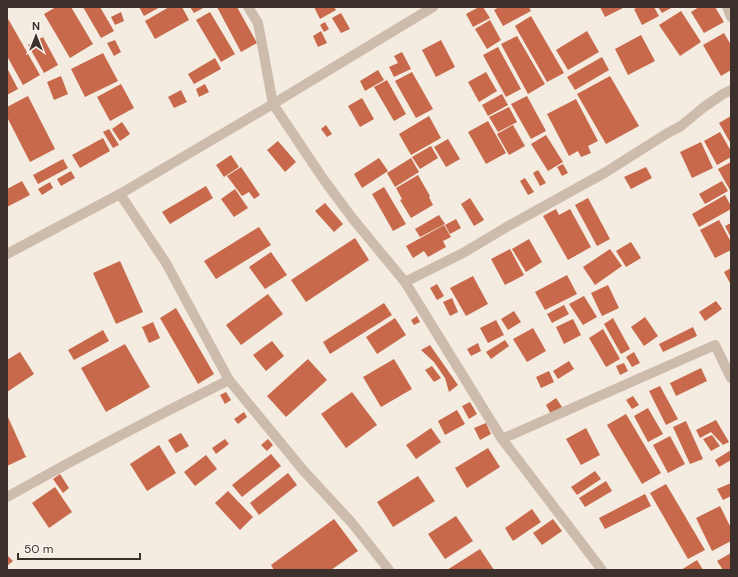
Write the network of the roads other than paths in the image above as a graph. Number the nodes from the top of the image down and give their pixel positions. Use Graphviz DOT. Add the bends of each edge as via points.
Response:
graph roads {
  1 [pos="248,7"];
  2 [pos="433,7"];
  3 [pos="727,7"];
  4 [pos="731,17"];
  5 [pos="731,90"];
  6 [pos="273,104"];
  7 [pos="120,194"];
  8 [pos="7,254"];
  9 [pos="404,282"];
  10 [pos="731,378"];
  11 [pos="230,380"];
  12 [pos="502,439"];
  13 [pos="7,497"];
  14 [pos="389,570"];
  15 [pos="602,570"];
  1 -- 6 [label="street" via="258,23"];
  2 -- 6 [label="street"];
  3 -- 4 [label="street"];
  5 -- 9 [label="street" via="681,126 606,172 463,253"];
  6 -- 7 [label="street"];
  6 -- 9 [label="street" via="324,180"];
  7 -- 8 [label="street"];
  7 -- 11 [label="street" via="166,263"];
  9 -- 12 [label="street"];
  10 -- 12 [label="street" via="715,345"];
  11 -- 13 [label="street" via="69,462"];
  11 -- 14 [label="street"];
  12 -- 15 [label="street"];
}
